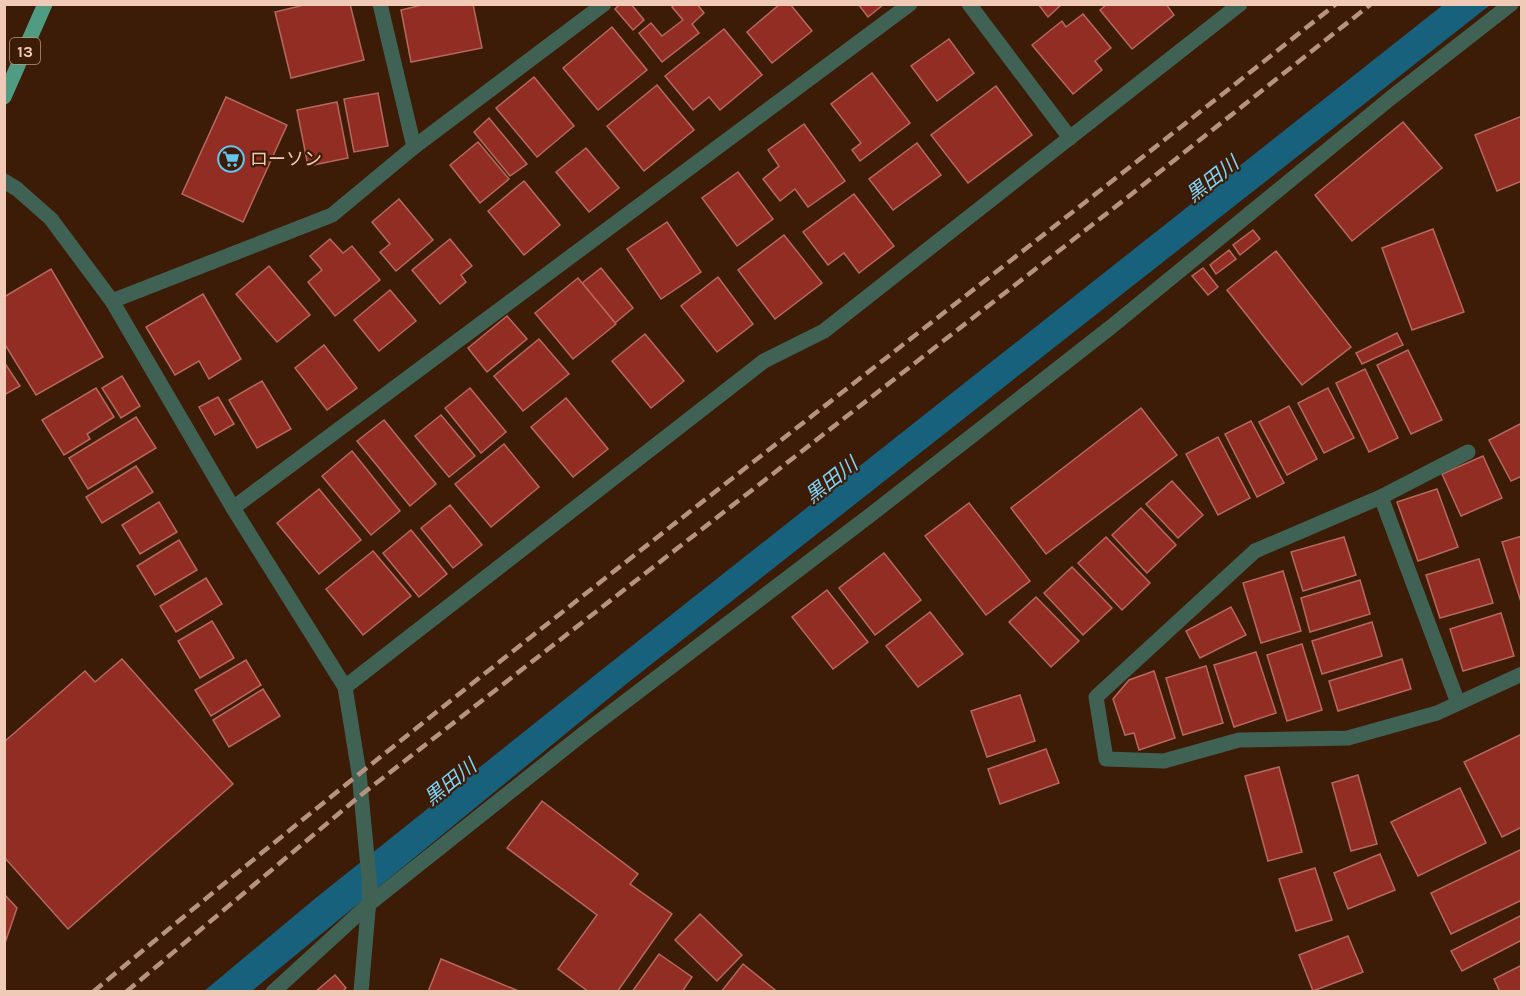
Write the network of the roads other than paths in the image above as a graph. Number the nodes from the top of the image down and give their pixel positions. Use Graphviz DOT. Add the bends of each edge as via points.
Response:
graph roads {
  1 [pos="45,4"];
  2 [pos="380,4"];
  3 [pos="604,4"];
  4 [pos="910,4"];
  5 [pos="969,4"];
  6 [pos="1240,4"];
  7 [pos="1510,4"];
  8 [pos="4,97"];
  9 [pos="1070,138"];
  10 [pos="414,147"];
  11 [pos="4,181"];
  12 [pos="112,302"];
  13 [pos="1468,452"];
  14 [pos="1381,497"];
  15 [pos="233,508"];
  16 [pos="1521,674"];
  17 [pos="345,687"];
  18 [pos="1458,703"];
  19 [pos="368,905"];
  20 [pos="273,992"];
  21 [pos="361,992"];
  1 -- 8 [label="main road, 13"];
  2 -- 10 [label="street"];
  3 -- 10 [label="street"];
  4 -- 15 [label="street"];
  5 -- 9 [label="street"];
  6 -- 9 [label="street"];
  7 -- 19 [label="street" via="1111,327 584,733"];
  9 -- 17 [label="street" via="824,331 764,361"];
  10 -- 12 [label="street" via="332,214"];
  11 -- 12 [label="street" via="51,219"];
  12 -- 15 [label="street"];
  13 -- 14 [label="street"];
  14 -- 18 [label="street"];
  14 -- 18 [label="street" via="1255,551 1096,697 1107,759 1164,761 1239,740 1348,738 1437,713"];
  15 -- 17 [label="street"];
  16 -- 18 [label="street"];
  17 -- 19 [label="street" via="359,773 370,888"];
  19 -- 20 [label="street"];
  19 -- 21 [label="street"];
}
